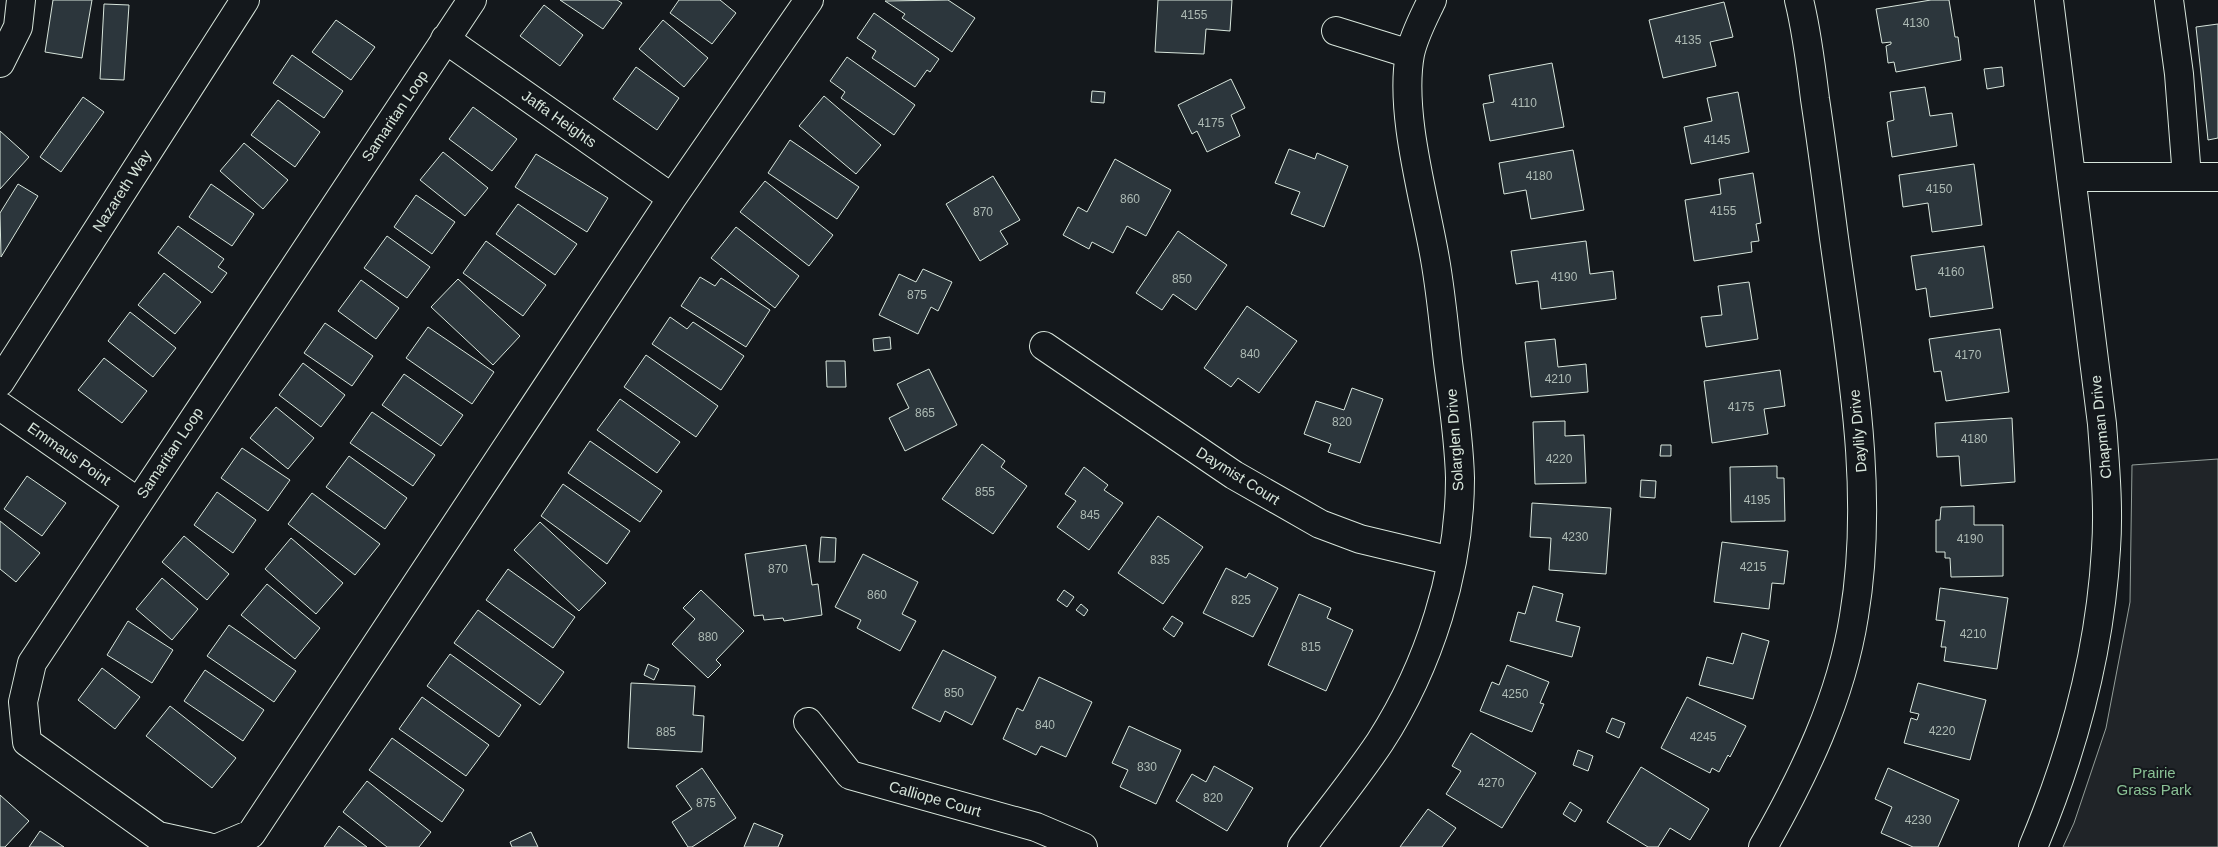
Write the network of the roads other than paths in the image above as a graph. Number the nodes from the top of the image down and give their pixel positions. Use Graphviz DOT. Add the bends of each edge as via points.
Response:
graph roads {
  1 [pos="21,0"];
  2 [pos="244,0"];
  3 [pos="472,0"];
  4 [pos="809,0"];
  5 [pos="1432,0"];
  6 [pos="1799,0"];
  7 [pos="2049,0"];
  8 [pos="2170,0"];
  9 [pos="1336,31"];
  10 [pos="445,39"];
  11 [pos="1410,54"];
  12 [pos="0,62"];
  13 [pos="2071,177"];
  14 [pos="2186,177"];
  15 [pos="2218,177"];
  16 [pos="672,198"];
  17 [pos="1044,346"];
  18 [pos="0,382"];
  19 [pos="0,406"];
  20 [pos="138,502"];
  21 [pos="1452,561"];
  22 [pos="808,722"];
  23 [pos="208,847"];
  24 [pos="220,847"];
  25 [pos="1083,847"];
  26 [pos="1302,847"];
  27 [pos="1763,847"];
  28 [pos="2033,847"];
  1 -- 12 [label="street" via="18,27"];
  2 -- 18 [label="street, Nazareth Way"];
  3 -- 10 [label="street, Samaritan Loop"];
  4 -- 16 [label="street"];
  5 -- 11 [label="street, Solarglen Drive"];
  6 -- 27 [label="street, Daylily Drive" via="1811,65 1856,396 1862,486 1860,560 1854,617 1832,699 1815,748"];
  7 -- 13 [label="street, Chapman Drive"];
  8 -- 14 [label="street"];
  9 -- 11 [label="street"];
  10 -- 16 [label="street, Jaffa Heights"];
  10 -- 20 [label="street, Samaritan Loop"];
  11 -- 21 [label="street, Solarglen Drive" via="1409,112 1435,260 1457,430 1460,478"];
  13 -- 14 [label="street"];
  13 -- 28 [label="street, Chapman Drive" via="2102,424 2107,483 2106,548 2101,609 2083,700 2056,793"];
  14 -- 15 [label="street"];
  16 -- 24 [label="street" via="251,834"];
  17 -- 21 [label="street, Daymist Court" via="1234,475 1320,524 1360,539"];
  19 -- 20 [label="street, Emmaus Point"];
  20 -- 23 [label="street, Samaritan Loop" via="32,663 23,702 27,742 158,836"];
  21 -- 26 [label="street, Solarglen Drive" via="1422,663 1380,742"];
  22 -- 25 [label="street, Calliope Court" via="850,775 1036,827"];
}
